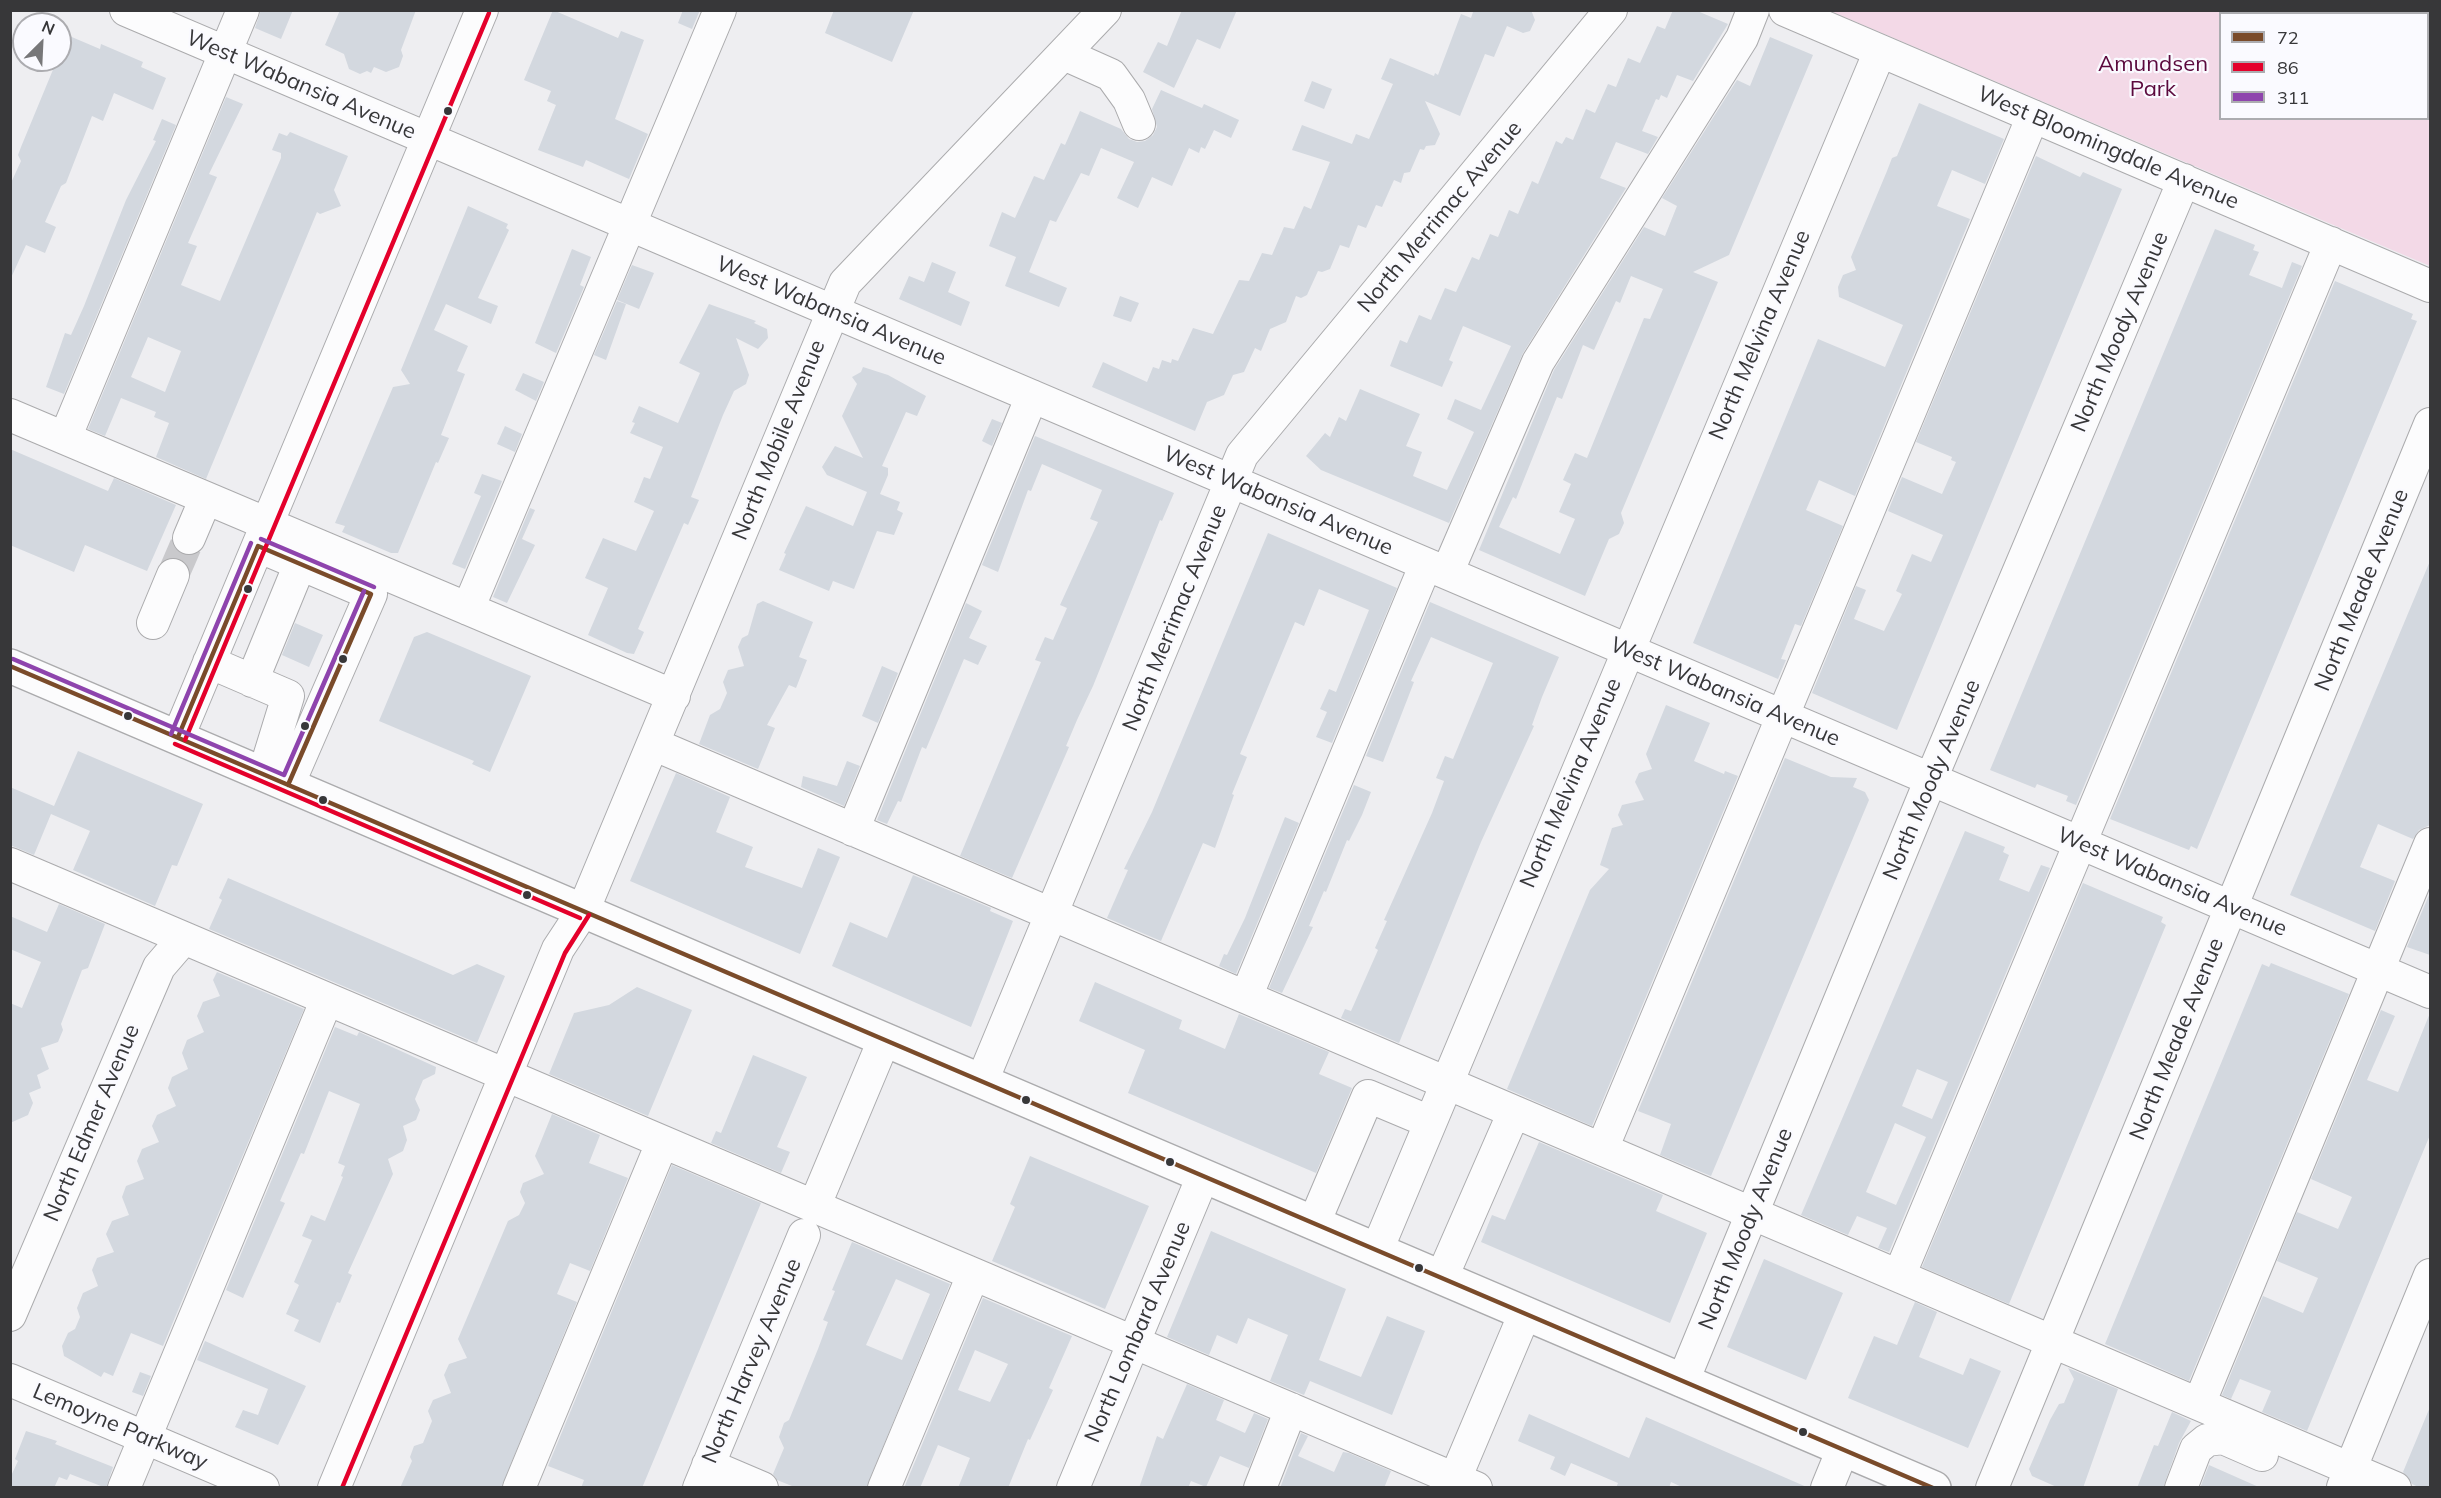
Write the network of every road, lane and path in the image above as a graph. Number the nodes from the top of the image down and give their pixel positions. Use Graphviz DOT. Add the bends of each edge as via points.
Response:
graph roads {
  1 [pos="126,10"];
  2 [pos="243,10"];
  3 [pos="482,10"];
  4 [pos="720,10"];
  5 [pos="1106,10"];
  6 [pos="1611,10"];
  7 [pos="1753,10"];
  8 [pos="1785,10"];
  9 [pos="1880,51"];
  10 [pos="226,53"];
  11 [pos="1064,54"];
  12 [pos="2032,116"];
  13 [pos="1139,124"];
  14 [pos="428,139"];
  15 [pos="2184,180"];
  16 [pos="630,225"];
  17 [pos="2331,243"];
  18 [pos="2430,286"];
  19 [pos="832,311"];
  20 [pos="1032,396"];
  21 [pos="10,415"];
  22 [pos="2430,424"];
  23 [pos="65,438"];
  24 [pos="1232,480"];
  25 [pos="206,498"];
  26 [pos="263,535"];
  27 [pos="189,538"];
  28 [pos="300,564"];
  29 [pos="1436,569"];
  30 [pos="173,575"];
  31 [pos="468,609"];
  32 [pos="153,623"];
  33 [pos="1627,650"];
  34 [pos="209,662"];
  35 [pos="10,666"];
  36 [pos="252,681"];
  37 [pos="674,696"];
  38 [pos="1782,716"];
  39 [pos="178,737"];
  40 [pos="653,744"];
  41 [pos="276,779"];
  42 [pos="1931,779"];
  43 [pos="853,830"];
  44 [pos="2081,843"];
  45 [pos="2430,844"];
  46 [pos="10,864"];
  47 [pos="2231,907"];
  48 [pos="583,911"];
  49 [pos="1052,914"];
  50 [pos="184,938"];
  51 [pos="2378,969"];
  52 [pos="2430,992"];
  53 [pos="1246,997"];
  54 [pos="327,999"];
  55 [pos="884,1040"];
  56 [pos="506,1075"];
  57 [pos="982,1082"];
  58 [pos="1446,1083"];
  59 [pos="1514,1112"];
  60 [pos="1430,1122"];
  61 [pos="662,1143"];
  62 [pos="1602,1149"];
  63 [pos="1203,1176"];
  64 [pos="1752,1213"];
  65 [pos="809,1221"];
  66 [pos="1314,1223"];
  67 [pos="1377,1250"];
  68 [pos="973,1275"];
  69 [pos="2430,1275"];
  70 [pos="1899,1276"];
  71 [pos="1442,1278"];
  72 [pos="1525,1313"];
  73 [pos="10,1316"];
  74 [pos="2052,1341"];
  75 [pos="1134,1342"];
  76 [pos="10,1380"];
  77 [pos="1683,1381"];
  78 [pos="2199,1404"];
  79 [pos="1291,1409"];
  80 [pos="145,1437"];
  81 [pos="1843,1449"];
  82 [pos="2280,1462"];
  83 [pos="703,1476"];
  84 [pos="2347,1478"];
  85 [pos="1465,1483"];
  86 [pos="124,1488"];
  87 [pos="263,1488"];
  88 [pos="334,1488"];
  89 [pos="519,1488"];
  90 [pos="762,1488"];
  91 [pos="884,1488"];
  92 [pos="1073,1488"];
  93 [pos="1260,1488"];
  94 [pos="1827,1488"];
  95 [pos="1934,1488"];
  96 [pos="1992,1488"];
  97 [pos="2181,1488"];
  98 [pos="2395,1488"];
  1 -- 10 [label="street, West Wabansia Avenue"];
  2 -- 10 [label="street"];
  3 -- 14 [label="street"];
  4 -- 16 [label="street"];
  5 -- 11 [label="street, North Mobile Avenue"];
  6 -- 24 [label="street, North Merrimac Avenue" via="1242,455"];
  7 -- 29 [label="street" via="1742,38 1538,362"];
  8 -- 9 [label="street, West Bloomingdale Avenue"];
  9 -- 12 [label="street, West Bloomingdale Avenue"];
  9 -- 33 [label="street, North Melvina Avenue"];
  10 -- 14 [label="street, West Wabansia Avenue"];
  10 -- 23 [label="street"];
  11 -- 13 [label="street" via="1111,75 1129,100"];
  11 -- 19 [label="street, North Mobile Avenue" via="845,283"];
  12 -- 15 [label="street, West Bloomingdale Avenue"];
  12 -- 38 [label="street"];
  14 -- 16 [label="street, West Wabansia Avenue"];
  14 -- 26 [label="street"];
  15 -- 17 [label="street, West Bloomingdale Avenue"];
  15 -- 42 [label="street, North Moody Avenue"];
  16 -- 19 [label="street, West Wabansia Avenue"];
  16 -- 31 [label="street"];
  17 -- 18 [label="street, West Bloomingdale Avenue"];
  17 -- 44 [label="street"];
  19 -- 20 [label="street, West Wabansia Avenue"];
  19 -- 37 [label="street, North Mobile Avenue"];
  20 -- 24 [label="street, West Wabansia Avenue"];
  20 -- 43 [label="street"];
  21 -- 23 [label="street"];
  22 -- 47 [label="street, North Meade Avenue"];
  23 -- 25 [label="street"];
  24 -- 29 [label="street, West Wabansia Avenue"];
  24 -- 49 [label="street, North Merrimac Avenue"];
  25 -- 26 [label="street"];
  25 -- 27 [label="street"];
  26 -- 28 [label="street"];
  26 -- 31 [label="street"];
  26 -- 34 [label="street"];
  28 -- 36 [label="street"];
  28 -- 41 [label="street" via="371,594"];
  29 -- 33 [label="street, West Wabansia Avenue"];
  29 -- 53 [label="street"];
  30 -- 32 [label="street"];
  31 -- 37 [label="street"];
  33 -- 38 [label="street, West Wabansia Avenue"];
  33 -- 58 [label="street, North Melvina Avenue"];
  34 -- 36 [label="street"];
  34 -- 39 [label="street"];
  35 -- 39 [label="main road"];
  36 -- 41 [label="street" via="288,696"];
  37 -- 40 [label="street, North Mobile Avenue"];
  38 -- 42 [label="street, West Wabansia Avenue"];
  38 -- 62 [label="street"];
  39 -- 41 [label="main road"];
  40 -- 43 [label="street"];
  40 -- 48 [label="street, North Mobile Avenue"];
  41 -- 48 [label="main road"];
  42 -- 44 [label="street, West Wabansia Avenue"];
  42 -- 64 [label="street, North Moody Avenue"];
  43 -- 49 [label="street"];
  44 -- 47 [label="street, West Wabansia Avenue"];
  44 -- 70 [label="street"];
  45 -- 51 [label="street"];
  46 -- 50 [label="street"];
  47 -- 51 [label="street, West Wabansia Avenue"];
  47 -- 74 [label="street, North Meade Avenue"];
  48 -- 55 [label="main road"];
  48 -- 56 [label="street, North Mobile Avenue" via="558,949"];
  49 -- 53 [label="street"];
  49 -- 57 [label="street, North Merrimac Avenue"];
  50 -- 54 [label="street"];
  50 -- 73 [label="street, North Edmer Avenue" via="159,967"];
  51 -- 52 [label="street, West Wabansia Avenue"];
  51 -- 78 [label="street"];
  53 -- 58 [label="street"];
  54 -- 56 [label="street"];
  54 -- 80 [label="street"];
  55 -- 57 [label="main road"];
  55 -- 65 [label="street, North Harvey Avenue"];
  56 -- 61 [label="street"];
  56 -- 88 [label="street, North Mobile Avenue"];
  57 -- 63 [label="main road"];
  58 -- 59 [label="street"];
  58 -- 60 [label="street, North Melvina Avenue"];
  59 -- 62 [label="street"];
  59 -- 71 [label="street"];
  60 -- 66 [label="street" via="1368,1096"];
  60 -- 67 [label="street, North Melvina Avenue"];
  61 -- 65 [label="street"];
  61 -- 89 [label="street"];
  62 -- 64 [label="street"];
  63 -- 66 [label="main road"];
  63 -- 75 [label="street, North Lombard Avenue"];
  64 -- 70 [label="street"];
  64 -- 77 [label="street, North Moody Avenue"];
  65 -- 68 [label="street"];
  65 -- 83 [label="street, North Harvey Avenue"];
  66 -- 67 [label="main road"];
  67 -- 71 [label="main road"];
  68 -- 75 [label="street"];
  68 -- 91 [label="street"];
  69 -- 84 [label="street"];
  70 -- 74 [label="street"];
  71 -- 72 [label="main road"];
  72 -- 77 [label="main road"];
  72 -- 85 [label="street"];
  74 -- 78 [label="street"];
  74 -- 96 [label="street, North Meade Avenue"];
  75 -- 79 [label="street"];
  75 -- 92 [label="street, North Lombard Avenue"];
  76 -- 80 [label="street, Lemoyne Parkway"];
  77 -- 81 [label="main road"];
  78 -- 84 [label="street"];
  79 -- 85 [label="street"];
  79 -- 93 [label="street"];
  80 -- 86 [label="street"];
  80 -- 87 [label="street, Lemoyne Parkway"];
  81 -- 94 [label="street"];
  81 -- 95 [label="main road"];
  82 -- 97 [label="street" via="2223,1438 2207,1440 2196,1449"];
  83 -- 90 [label="street"];
  84 -- 98 [label="street"];
}
